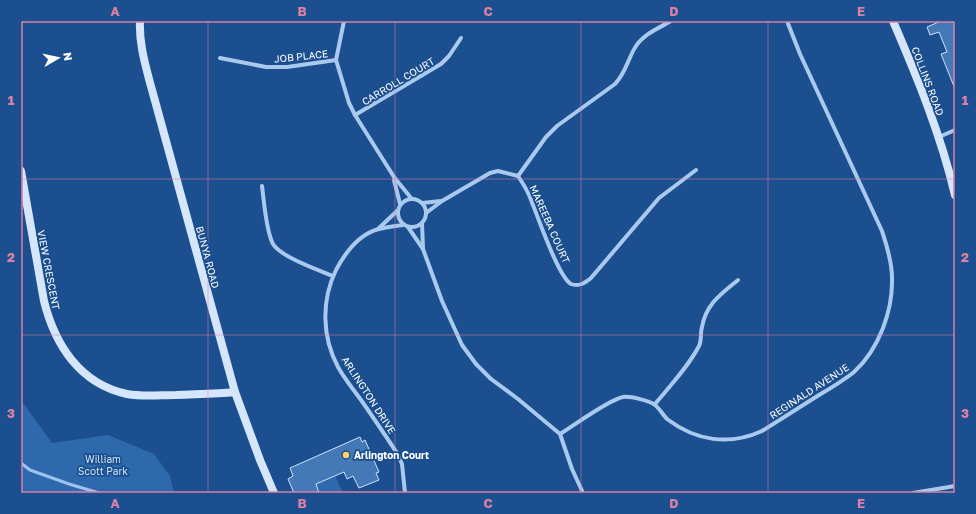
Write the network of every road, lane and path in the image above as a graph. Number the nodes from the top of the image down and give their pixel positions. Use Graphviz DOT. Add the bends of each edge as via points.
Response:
graph roads {
  1 [pos="140,21"];
  2 [pos="344,21"];
  3 [pos="671,21"];
  4 [pos="787,21"];
  5 [pos="893,21"];
  6 [pos="461,38"];
  7 [pos="220,58"];
  8 [pos="336,60"];
  9 [pos="355,115"];
  10 [pos="955,130"];
  11 [pos="939,137"];
  12 [pos="696,170"];
  13 [pos="21,171"];
  14 [pos="518,176"];
  15 [pos="394,178"];
  16 [pos="262,186"];
  17 [pos="955,194"];
  18 [pos="411,198"];
  19 [pos="442,201"];
  20 [pos="422,203"];
  21 [pos="400,204"];
  22 [pos="397,211"];
  23 [pos="426,213"];
  24 [pos="422,223"];
  25 [pos="405,226"];
  26 [pos="378,229"];
  27 [pos="423,249"];
  28 [pos="333,276"];
  29 [pos="738,280"];
  30 [pos="234,392"];
  31 [pos="654,404"];
  32 [pos="560,434"];
  33 [pos="955,486"];
  34 [pos="274,493"];
  35 [pos="405,493"];
  36 [pos="582,493"];
  37 [pos="913,493"];
  1 -- 30 [label="street, BUNYA ROAD" via="148,79"];
  2 -- 8 [label="street"];
  3 -- 14 [label="street" via="645,36 637,45 623,74 615,84 551,131"];
  4 -- 31 [label="street, REGINALD AVENUE" via="882,231 892,278 887,317 878,341 855,371 762,431 750,436 720,440 693,435 666,418"];
  5 -- 11 [label="street, COLLINS ROAD"];
  6 -- 9 [label="street, CARROLL COURT" via="441,64"];
  7 -- 8 [label="street, JOB PLACE" via="266,67 287,67"];
  8 -- 9 [label="street"];
  9 -- 15 [label="street"];
  10 -- 11 [label="street"];
  11 -- 17 [label="street, COLLINS ROAD"];
  12 -- 14 [label="street, MAREEBA COURT" via="658,198 591,278 578,286 564,277 529,194"];
  13 -- 30 [label="street, VIEW CRESCENT" via="44,301 49,320 70,360 107,388 128,394 141,396"];
  14 -- 19 [label="street" via="490,173"];
  15 -- 18 [label="street"];
  15 -- 21 [label="street"];
  16 -- 28 [label="street" via="274,244 285,255"];
  18 -- 20 [label="street"];
  18 -- 21 [label="street"];
  19 -- 20 [label="street"];
  19 -- 23 [label="street"];
  20 -- 23 [label="street"];
  21 -- 22 [label="street"];
  22 -- 25 [label="street" via="399,221"];
  22 -- 26 [label="street, ARLINGTON DRIVE"];
  23 -- 24 [label="street"];
  24 -- 25 [label="street" via="415,227"];
  24 -- 27 [label="street"];
  25 -- 26 [label="street, ARLINGTON DRIVE"];
  25 -- 27 [label="street"];
  26 -- 28 [label="street, ARLINGTON DRIVE" via="352,246"];
  27 -- 32 [label="street" via="462,345 476,364"];
  28 -- 35 [label="street, ARLINGTON DRIVE" via="326,301 328,342 338,367 397,453 402,464"];
  29 -- 31 [label="street" via="707,309 700,343 692,357"];
  30 -- 34 [label="street, BUNYA ROAD"];
  31 -- 32 [label="street" via="623,397"];
  32 -- 36 [label="street"];
  33 -- 37 [label="street"];
}
